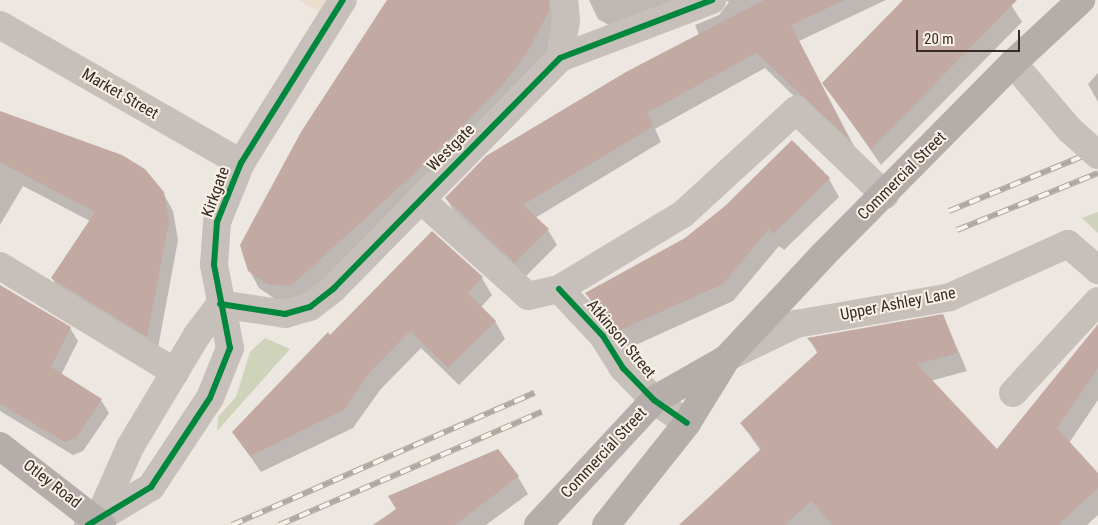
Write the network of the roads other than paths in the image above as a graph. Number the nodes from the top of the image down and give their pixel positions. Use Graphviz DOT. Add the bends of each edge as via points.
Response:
graph roads {
  1 [pos="343,0"];
  2 [pos="564,0"];
  3 [pos="712,0"];
  4 [pos="1081,0"];
  5 [pos="0,25"];
  6 [pos="560,58"];
  7 [pos="1013,63"];
  8 [pos="1098,155"];
  9 [pos="241,164"];
  10 [pos="885,195"];
  11 [pos="420,199"];
  12 [pos="0,266"];
  13 [pos="1098,270"];
  14 [pos="559,289"];
  15 [pos="1098,301"];
  16 [pos="220,304"];
  17 [pos="727,358"];
  18 [pos="175,372"];
  19 [pos="1013,392"];
  20 [pos="654,400"];
  21 [pos="687,423"];
  22 [pos="0,446"];
  23 [pos="96,523"];
  24 [pos="538,525"];
  25 [pos="606,525"];
  1 -- 9 [label="street, Kirkgate"];
  2 -- 6 [label="street" via="566,21"];
  3 -- 6 [label="street, Westgate"];
  4 -- 7 [label="main road, Commercial Street"];
  5 -- 9 [label="street, Market Street"];
  6 -- 11 [label="street, Westgate"];
  7 -- 8 [label="street, bridge" via="1069,130"];
  7 -- 10 [label="main road, Commercial Street"];
  9 -- 16 [label="street, Kirkgate" via="218,222 214,265"];
  10 -- 14 [label="street" via="796,110 683,214"];
  10 -- 17 [label="main road, Commercial Street" via="823,255"];
  11 -- 14 [label="street" via="528,296"];
  11 -- 16 [label="street, Westgate" via="334,288 310,307 285,314"];
  12 -- 18 [label="street"];
  13 -- 17 [label="street, Upper Ashley Lane" via="1068,244 950,297 796,324"];
  14 -- 20 [label="street, Atkinson Street" via="603,336 623,368"];
  15 -- 19 [label="street"];
  16 -- 18 [label="street"];
  16 -- 23 [label="street, Kirkgate" via="230,348 210,398 151,487"];
  17 -- 20 [label="main road, Commercial Street"];
  17 -- 21 [label="main road, Commercial Street"];
  18 -- 23 [label="street" via="118,468"];
  20 -- 21 [label="street, Atkinson Street"];
  20 -- 24 [label="main road, Commercial Street"];
  21 -- 25 [label="main road, Commercial Street"];
  22 -- 23 [label="main road, Otley Road"];
}
